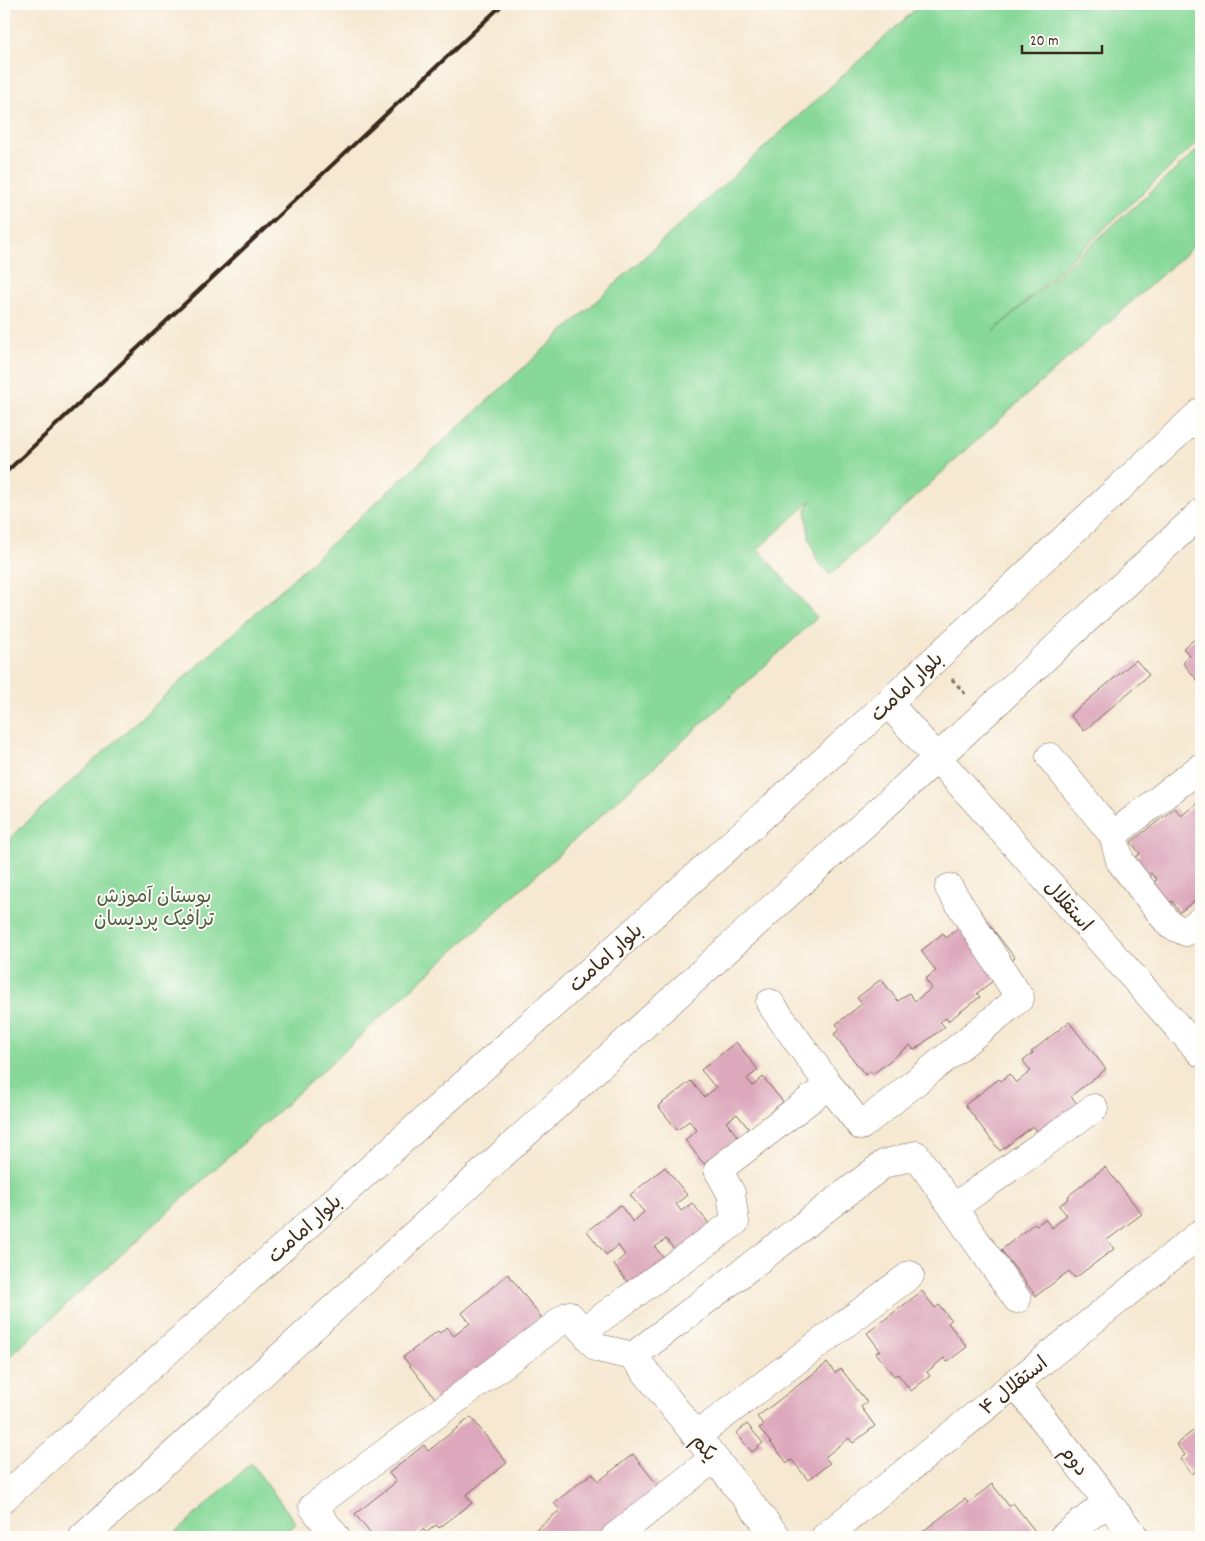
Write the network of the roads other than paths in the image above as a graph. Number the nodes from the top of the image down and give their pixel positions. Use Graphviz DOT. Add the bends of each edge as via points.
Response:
graph roads {
  1 [pos="1201,412"];
  2 [pos="1201,513"];
  3 [pos="888,703"];
  4 [pos="938,757"];
  5 [pos="1050,757"];
  6 [pos="1201,767"];
  7 [pos="1113,836"];
  8 [pos="949,888"];
  9 [pos="1201,920"];
  10 [pos="770,1003"];
  11 [pos="1201,1053"];
  12 [pos="829,1085"];
  13 [pos="1094,1108"];
  14 [pos="953,1208"];
  15 [pos="1201,1233"];
  16 [pos="910,1275"];
  17 [pos="1017,1299"];
  18 [pos="583,1330"];
  19 [pos="633,1356"];
  20 [pos="1015,1383"];
  21 [pos="696,1436"];
  22 [pos="714,1458"];
  23 [pos="4,1498"];
  24 [pos="1108,1502"];
  25 [pos="82,1537"];
  26 [pos="336,1537"];
  27 [pos="615,1537"];
  28 [pos="777,1537"];
  29 [pos="825,1537"];
  30 [pos="1063,1537"];
  31 [pos="1136,1537"];
  1 -- 3 [label="street, بلوار امامت"];
  2 -- 4 [label="street"];
  3 -- 4 [label="street, استقلال"];
  3 -- 23 [label="street, بلوار امامت"];
  4 -- 11 [label="street, استقلال"];
  4 -- 25 [label="street"];
  5 -- 7 [label="street"];
  6 -- 7 [label="street"];
  7 -- 9 [label="street" via="1120,861 1170,925 1186,932"];
  8 -- 12 [label="street" via="1020,998 861,1126"];
  10 -- 12 [label="street"];
  12 -- 18 [label="street" via="718,1170 731,1193 735,1222"];
  13 -- 14 [label="street"];
  14 -- 17 [label="street"];
  14 -- 19 [label="street" via="916,1155 884,1164"];
  15 -- 20 [label="street, استقلال ۴"];
  16 -- 21 [label="street"];
  18 -- 19 [label="street" via="598,1348"];
  18 -- 26 [label="street" via="568,1315 313,1507"];
  19 -- 21 [label="street, یکم"];
  20 -- 24 [label="street, دوم"];
  20 -- 29 [label="street, استقلال ۴"];
  21 -- 22 [label="street, یکم"];
  22 -- 27 [label="street"];
  22 -- 28 [label="street, یکم"];
  24 -- 30 [label="street"];
  24 -- 31 [label="street, دوم"];
}
